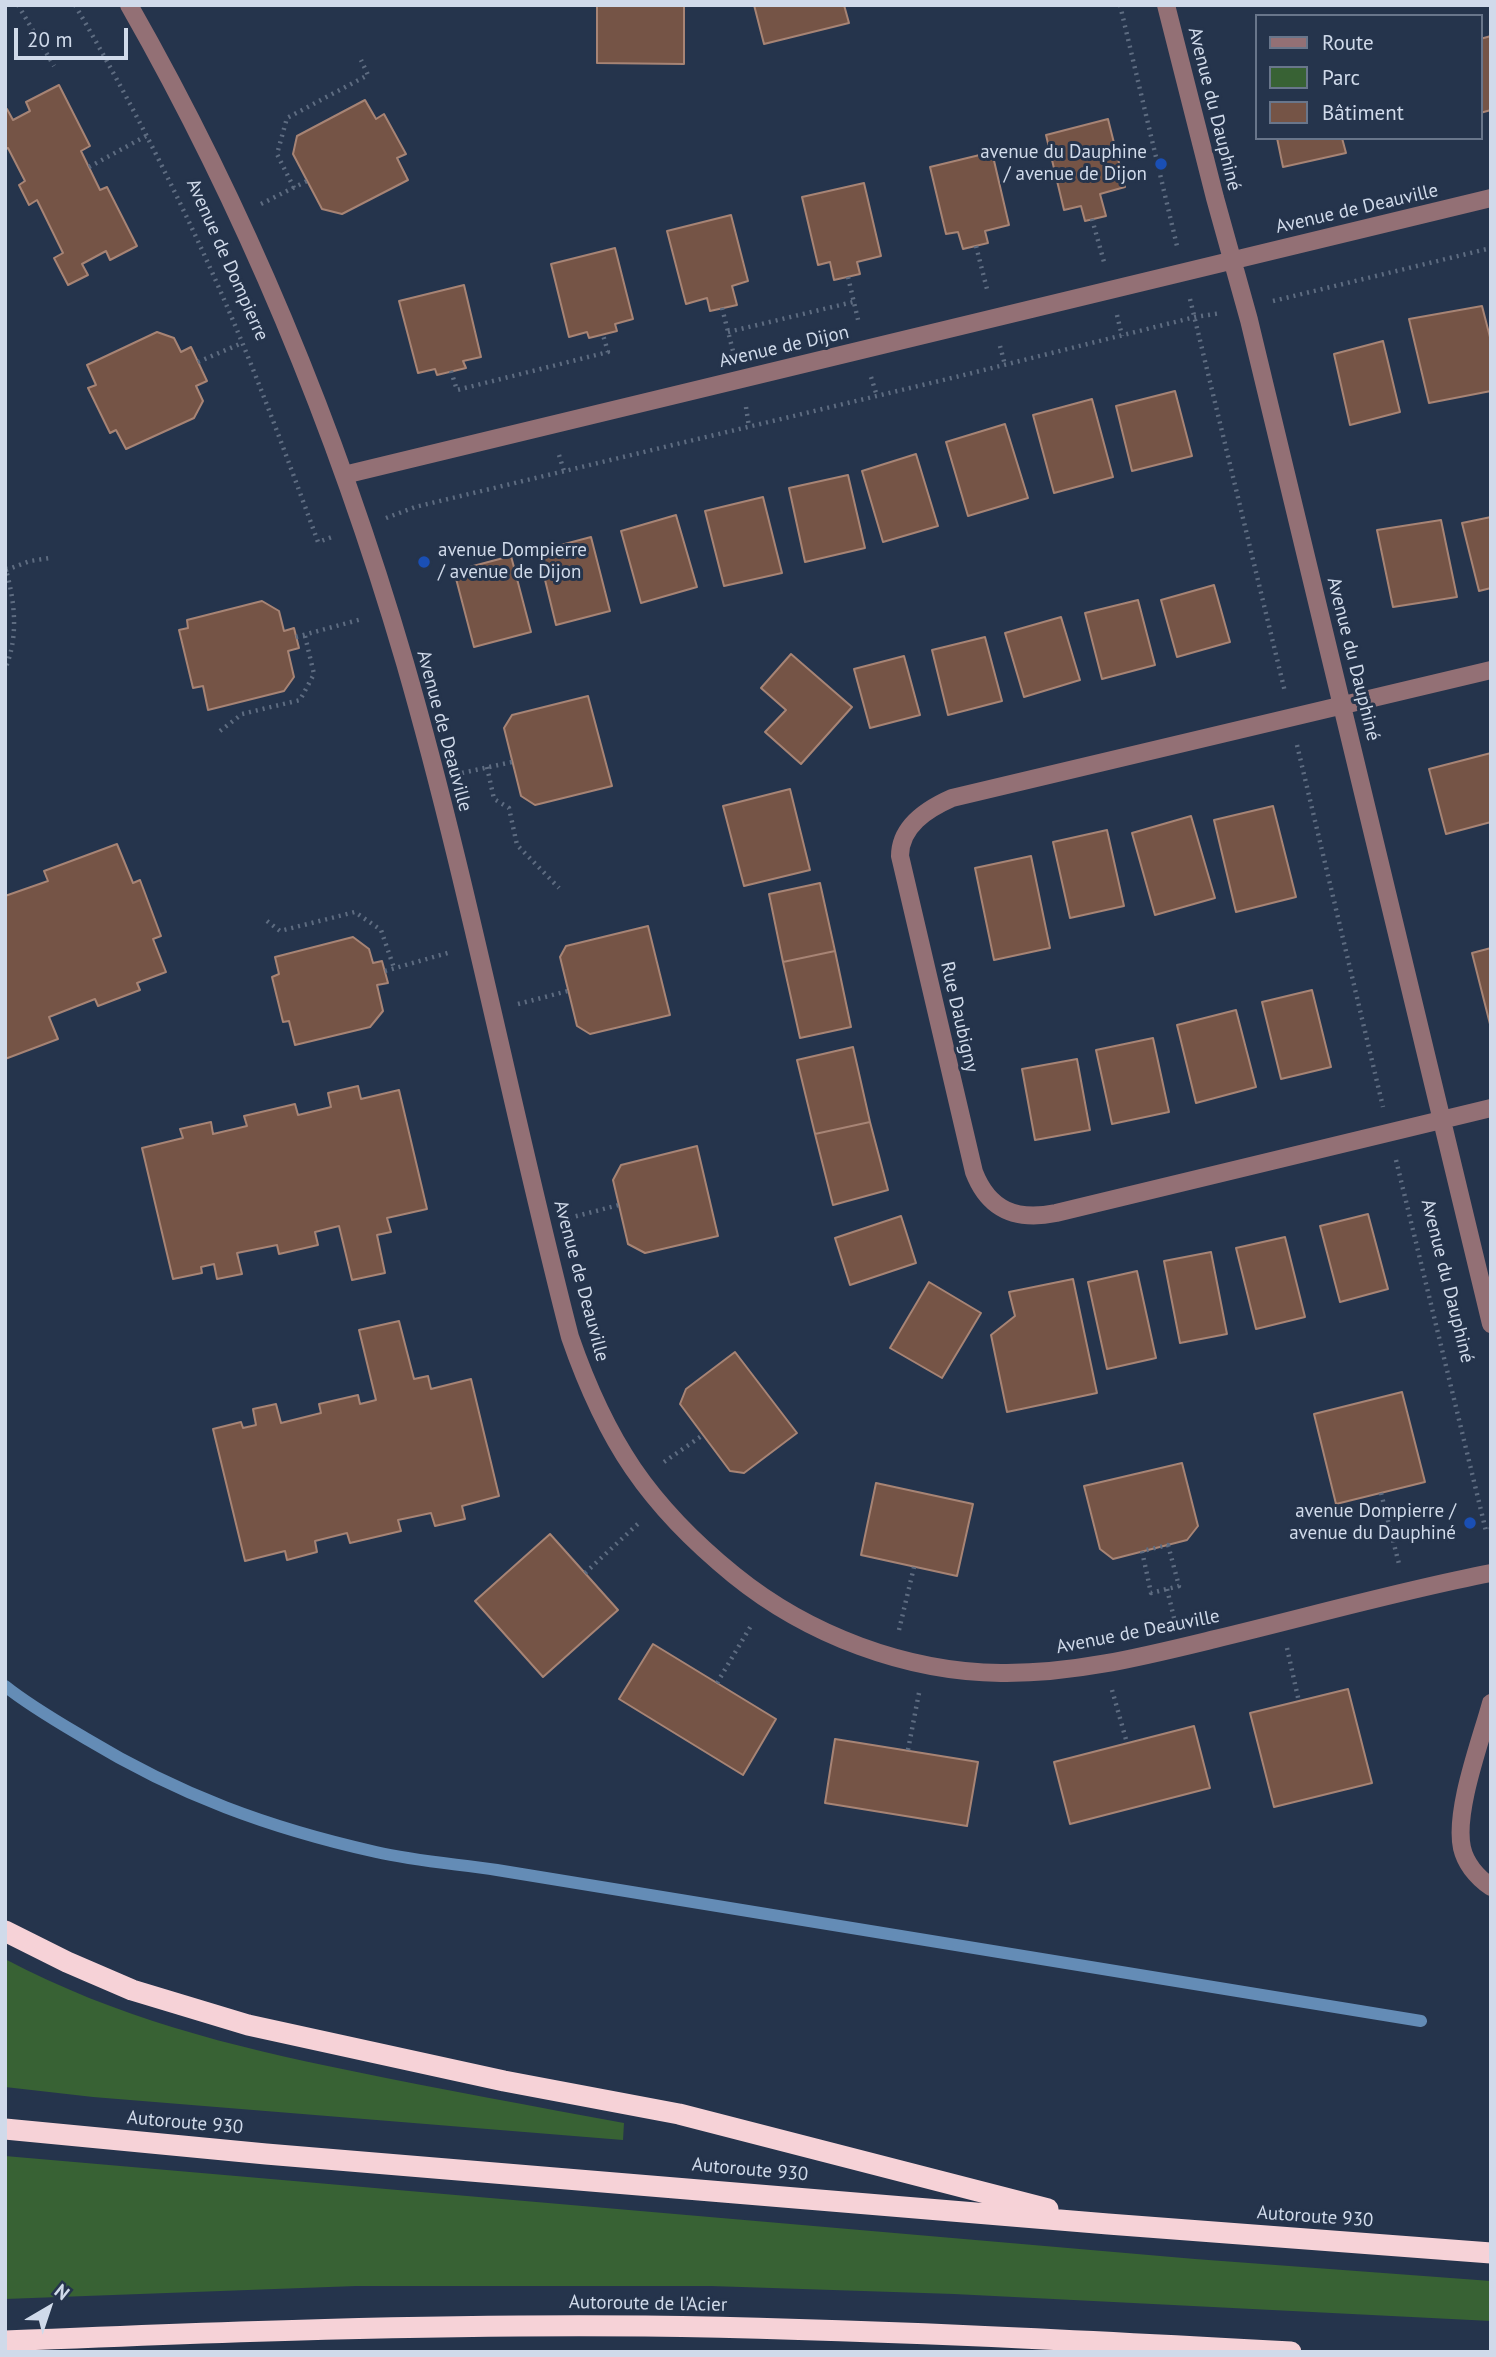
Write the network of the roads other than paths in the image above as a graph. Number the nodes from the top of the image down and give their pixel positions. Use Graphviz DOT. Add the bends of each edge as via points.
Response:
graph roads {
  1 [pos="129,5"];
  2 [pos="1166,5"];
  3 [pos="1491,198"];
  4 [pos="1233,260"];
  5 [pos="344,475"];
  6 [pos="1491,670"];
  7 [pos="1343,705"];
  8 [pos="1491,1108"];
  9 [pos="1442,1119"];
  10 [pos="1491,1324"];
  11 [pos="1491,1573"];
  12 [pos="1491,1703"];
  13 [pos="1491,1887"];
  14 [pos="5,1931"];
  15 [pos="5,2129"];
  16 [pos="1108,2224"];
  17 [pos="1491,2253"];
  18 [pos="5,2341"];
  19 [pos="1291,2352"];
  1 -- 5 [label="street, Avenue de Dompierre" via="233,208 288,331"];
  2 -- 4 [label="street, Avenue du Dauphiné"];
  3 -- 4 [label="street, Avenue de Deauville"];
  4 -- 5 [label="street, Avenue de Dijon"];
  4 -- 7 [label="street, Avenue du Dauphiné"];
  5 -- 11 [label="street, Avenue de Deauville" via="389,611 435,776 570,1337 606,1426 636,1474 695,1542 767,1599 835,1636 900,1657 966,1670 1029,1672 1092,1666"];
  6 -- 7 [label="street, Rue Daubigny"];
  7 -- 9 [label="street, Avenue du Dauphiné"];
  7 -- 9 [label="street, Rue Daubigny" via="951,798 926,812 909,829 900,856 974,1172 1000,1208 1027,1217 1042,1216"];
  8 -- 9 [label="street, Rue Daubigny"];
  9 -- 10 [label="street, Avenue du Dauphiné"];
  12 -- 13 [label="street" via="1461,1828 1468,1862 1475,1875"];
  14 -- 16 [label="highway" via="132,1990 248,2025 679,2114"];
  15 -- 16 [label="highway, Autoroute 930"];
  16 -- 17 [label="highway, Autoroute 930"];
  18 -- 19 [label="highway, Autoroute de l'Acier" via="370,2328 645,2326"];
}
